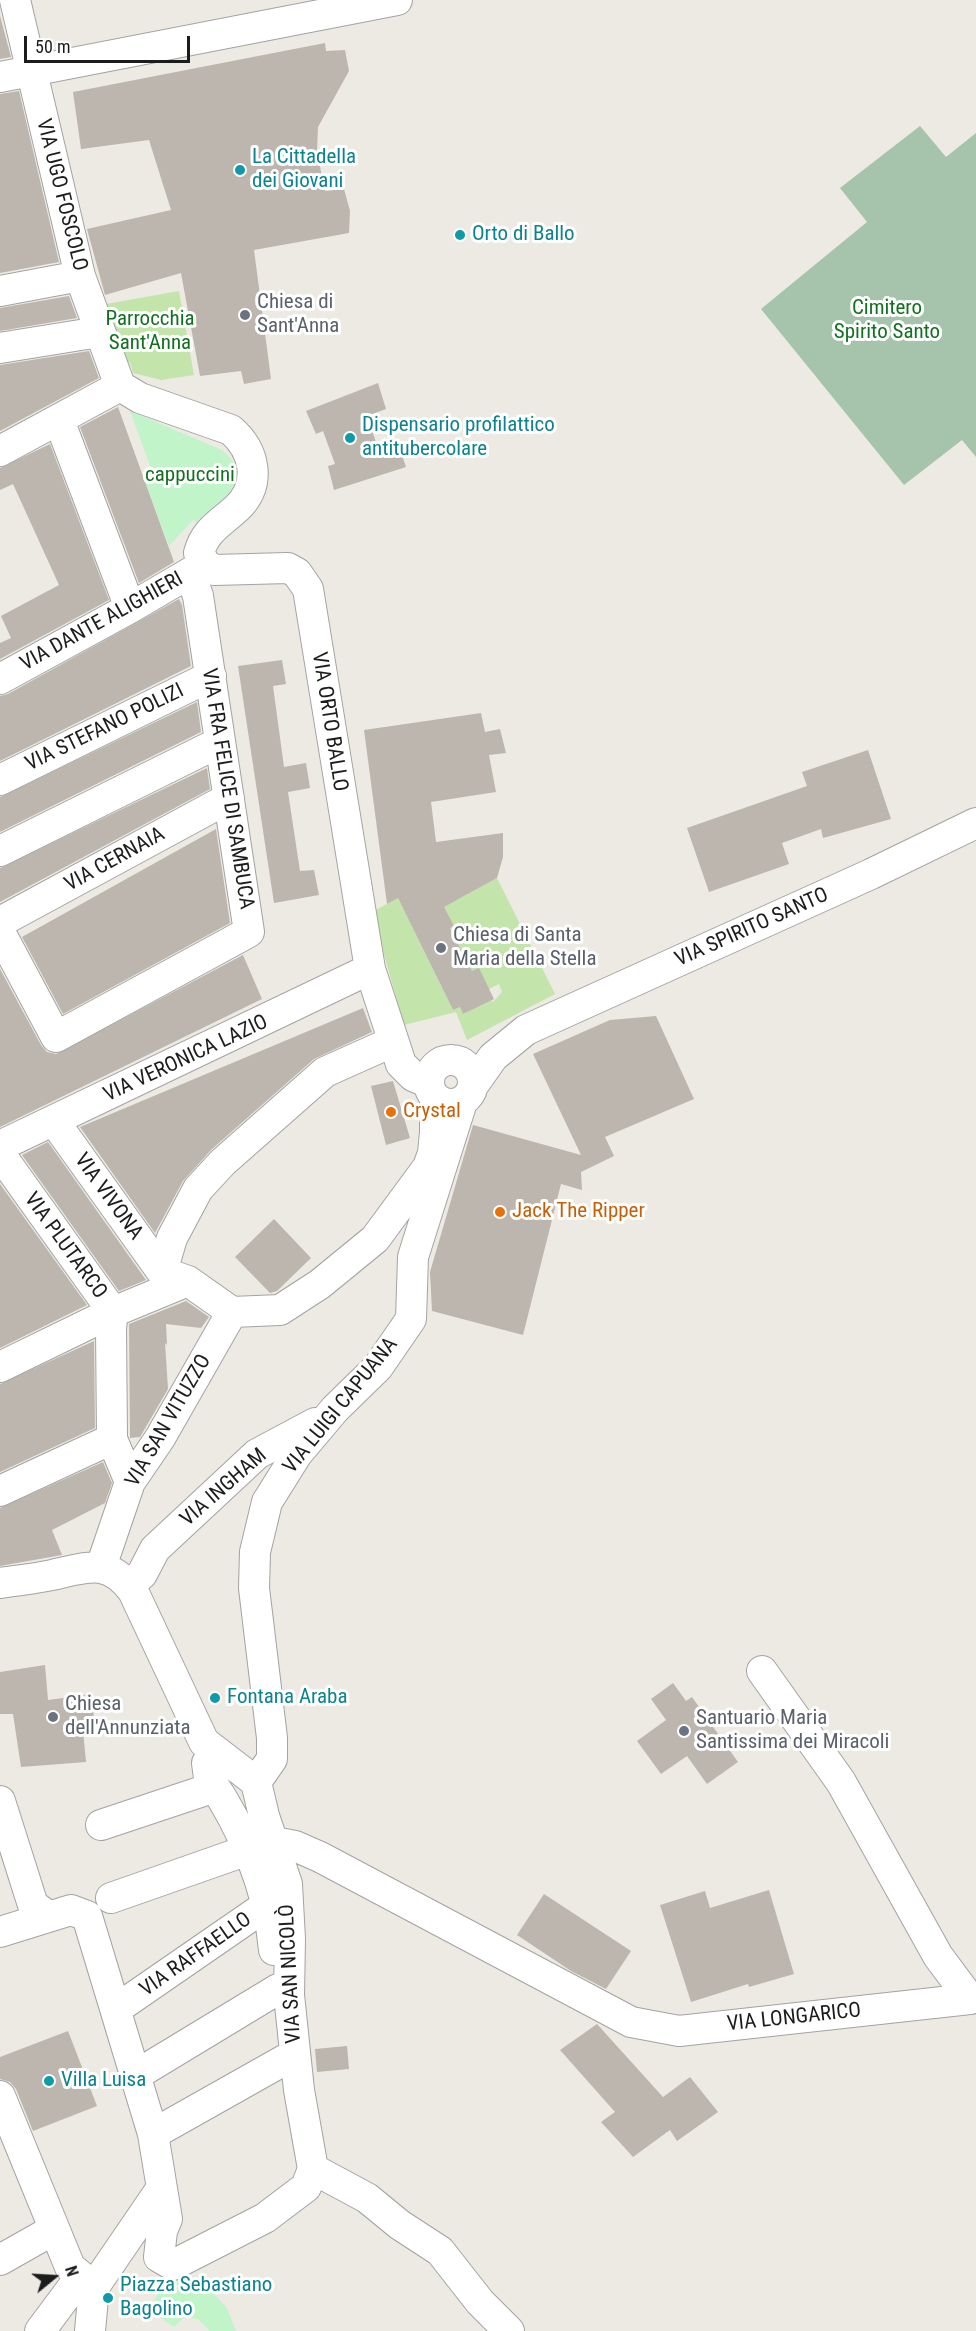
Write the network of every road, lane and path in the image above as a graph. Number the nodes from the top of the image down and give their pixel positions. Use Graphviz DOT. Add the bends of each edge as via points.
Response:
graph roads {
  1 [pos="15,0"];
  2 [pos="397,0"];
  3 [pos="32,72"];
  4 [pos="0,77"];
  5 [pos="80,276"];
  6 [pos="0,291"];
  7 [pos="99,332"];
  8 [pos="0,348"];
  9 [pos="120,386"];
  10 [pos="59,420"];
  11 [pos="0,451"];
  12 [pos="197,568"];
  13 [pos="130,608"];
  14 [pos="211,676"];
  15 [pos="0,679"];
  16 [pos="220,742"];
  17 [pos="0,780"];
  18 [pos="229,798"];
  19 [pos="976,823"];
  20 [pos="0,851"];
  21 [pos="0,922"];
  22 [pos="0,932"];
  23 [pos="370,969"];
  24 [pos="389,1034"];
  25 [pos="449,1081"];
  26 [pos="54,1121"];
  27 [pos="0,1146"];
  28 [pos="0,1154"];
  29 [pos="175,1277"];
  30 [pos="113,1312"];
  31 [pos="232,1312"];
  32 [pos="0,1367"];
  33 [pos="335,1409"];
  34 [pos="111,1440"];
  35 [pos="130,1482"];
  36 [pos="0,1491"];
  37 [pos="101,1567"];
  38 [pos="0,1583"];
  39 [pos="129,1585"];
  40 [pos="762,1671"];
  41 [pos="204,1742"];
  42 [pos="209,1778"];
  43 [pos="256,1782"];
  44 [pos="0,1801"];
  45 [pos="101,1825"];
  46 [pos="261,1846"];
  47 [pos="111,1898"];
  48 [pos="267,1905"];
  49 [pos="48,1916"];
  50 [pos="0,1932"];
  51 [pos="283,1992"];
  52 [pos="974,2002"];
  53 [pos="119,2007"];
  54 [pos="295,2054"];
  55 [pos="136,2075"];
  56 [pos="0,2096"];
  57 [pos="153,2134"];
  58 [pos="8,2141"];
  59 [pos="313,2169"];
  60 [pos="161,2189"];
  61 [pos="53,2230"];
  62 [pos="0,2260"];
  63 [pos="87,2281"];
  64 [pos="40,2331"];
  65 [pos="90,2331"];
  66 [pos="509,2331"];
  1 -- 3 [label="street, VIA UGO FOSCOLO"];
  2 -- 3 [label="street"];
  3 -- 4 [label="street"];
  3 -- 5 [label="street, VIA UGO FOSCOLO"];
  5 -- 6 [label="street"];
  5 -- 7 [label="street, VIA UGO FOSCOLO"];
  7 -- 8 [label="street"];
  7 -- 9 [label="street, VIA UGO FOSCOLO"];
  9 -- 10 [label="street"];
  9 -- 12 [label="street, VIA FRA FELICE DI SAMBUCA" via="140,398 231,430 250,453 254,467 247,496 206,535"];
  10 -- 11 [label="street"];
  10 -- 13 [label="street"];
  12 -- 13 [label="street, VIA DANTE ALIGHIERI"];
  12 -- 14 [label="street, VIA FRA FELICE DI SAMBUCA"];
  12 -- 23 [label="street, VIA ORTO BALLO" via="288,568 297,573 308,589"];
  13 -- 15 [label="street, VIA DANTE ALIGHIERI"];
  14 -- 16 [label="street, VIA FRA FELICE DI SAMBUCA"];
  14 -- 17 [label="street, VIA STEFANO POLIZI"];
  16 -- 18 [label="street, VIA FRA FELICE DI SAMBUCA"];
  16 -- 20 [label="street"];
  18 -- 21 [label="street, VIA CERNAIA"];
  18 -- 22 [label="street, VIA FRA FELICE DI SAMBUCA" via="249,932 56,1037"];
  19 -- 25 [label="street, VIA SPIRITO SANTO" via="526,1030 507,1030"];
  23 -- 24 [label="street, VIA ORTO BALLO"];
  23 -- 26 [label="street, VIA VERONICA LAZIO"];
  24 -- 25 [label="street"];
  24 -- 29 [label="street" via="324,1072 223,1162 198,1190 172,1238"];
  25 -- 31 [label="street" via="428,1167 375,1239 320,1284 280,1310"];
  25 -- 33 [label="street, VIA LUIGI CAPUANA" via="413,1257 411,1319 378,1367"];
  26 -- 27 [label="street, VIA VERONICA LAZIO"];
  26 -- 29 [label="street, VIA VIVONA"];
  28 -- 30 [label="street, VIA PLUTARCO"];
  29 -- 30 [label="street"];
  29 -- 31 [label="street"];
  30 -- 32 [label="street"];
  30 -- 34 [label="street, VIA PLUTARCO"];
  31 -- 35 [label="street, VIA SAN VITUZZO" via="160,1438"];
  33 -- 39 [label="street, VIA INGHAM" via="257,1454 155,1549 142,1574"];
  33 -- 43 [label="street, VIA LUIGI CAPUANA" via="297,1454 267,1502 257,1540 254,1588 272,1759"];
  34 -- 35 [label="street, VIA PLUTARCO"];
  34 -- 36 [label="street"];
  35 -- 37 [label="street, VIA SAN VITUZZO"];
  37 -- 38 [label="street" via="86,1566"];
  37 -- 39 [label="street"];
  39 -- 41 [label="street"];
  40 -- 52 [label="street, VIA LONGARICO" via="841,1782 938,1956"];
  41 -- 42 [label="street"];
  41 -- 43 [label="street"];
  42 -- 45 [label="street" via="206,1790"];
  42 -- 46 [label="street"];
  43 -- 46 [label="street, VIA SAN NICOLÒ" via="264,1816"];
  44 -- 49 [label="street" via="33,1905"];
  46 -- 47 [label="street"];
  46 -- 48 [label="street"];
  46 -- 51 [label="street, VIA SAN NICOLÒ" via="287,1884"];
  46 -- 52 [label="street, VIA LONGARICO" via="295,1846 320,1857 631,2022 679,2031"];
  48 -- 51 [label="street"];
  48 -- 53 [label="street, VIA RAFFAELLO"];
  49 -- 50 [label="street"];
  49 -- 53 [label="street" via="71,1910 87,1916"];
  51 -- 54 [label="street, VIA SAN NICOLÒ"];
  51 -- 55 [label="street"];
  53 -- 55 [label="street"];
  54 -- 57 [label="street"];
  54 -- 59 [label="street, VIA SAN NICOLÒ"];
  55 -- 57 [label="street"];
  56 -- 58 [label="street"];
  57 -- 60 [label="street"];
  58 -- 61 [label="street"];
  59 -- 60 [label="street" via="306,2187 265,2218 173,2265 159,2257 167,2219"];
  59 -- 66 [label="street" via="367,2198 441,2252 480,2302"];
  60 -- 63 [label="street"];
  61 -- 62 [label="street"];
  61 -- 63 [label="street" via="70,2267"];
  63 -- 64 [label="street"];
  63 -- 65 [label="street"];
}
